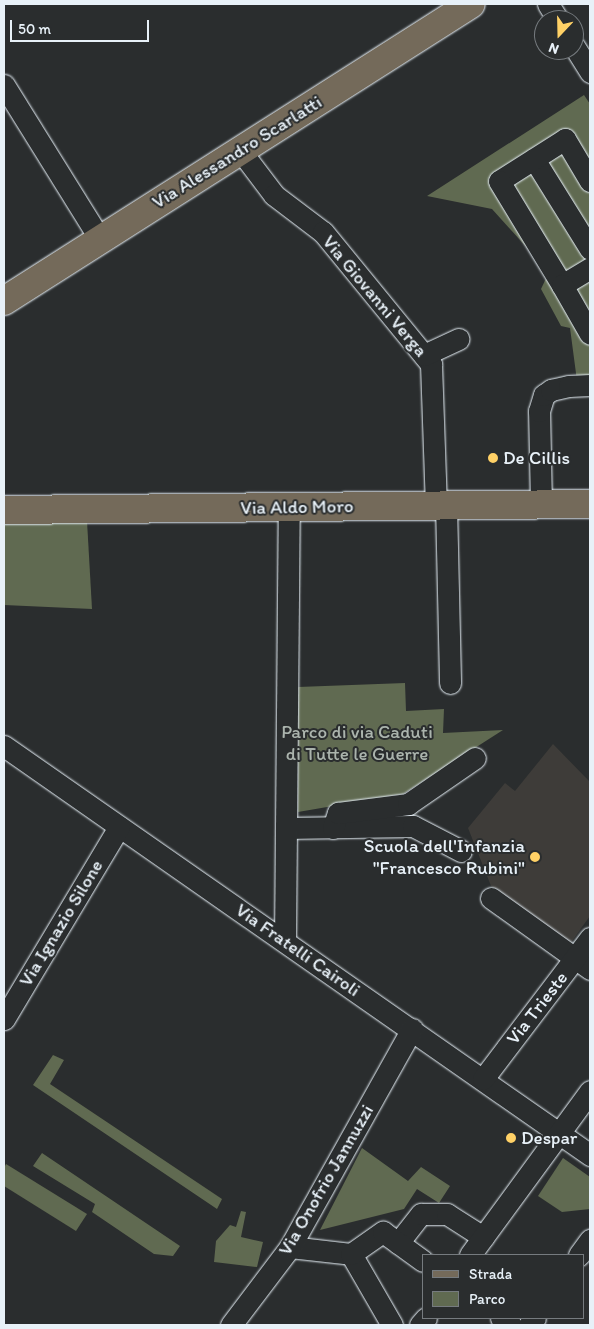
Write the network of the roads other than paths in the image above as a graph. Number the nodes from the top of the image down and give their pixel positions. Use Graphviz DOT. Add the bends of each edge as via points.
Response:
graph roads {
  1 [pos="472,4"];
  2 [pos="583,60"];
  3 [pos="590,72"];
  4 [pos="4,86"];
  5 [pos="240,150"];
  6 [pos="534,159"];
  7 [pos="590,180"];
  8 [pos="100,239"];
  9 [pos="590,248"];
  10 [pos="590,268"];
  11 [pos="562,285"];
  12 [pos="4,301"];
  13 [pos="590,334"];
  14 [pos="459,339"];
  15 [pos="424,356"];
  16 [pos="590,386"];
  17 [pos="541,504"];
  18 [pos="590,504"];
  19 [pos="441,505"];
  20 [pos="289,507"];
  21 [pos="4,510"];
  22 [pos="450,683"];
  23 [pos="4,746"];
  24 [pos="475,758"];
  25 [pos="119,827"];
  26 [pos="286,828"];
  27 [pos="334,828"];
  28 [pos="461,851"];
  29 [pos="491,898"];
  30 [pos="590,938"];
  31 [pos="285,941"];
  32 [pos="583,963"];
  33 [pos="4,1019"];
  34 [pos="412,1029"];
  35 [pos="483,1079"];
  36 [pos="590,1091"];
  37 [pos="558,1132"];
  38 [pos="590,1155"];
  39 [pos="482,1237"];
  40 [pos="590,1240"];
  41 [pos="398,1243"];
  42 [pos="290,1247"];
  43 [pos="351,1254"];
  44 [pos="471,1254"];
  45 [pos="580,1254"];
  46 [pos="422,1260"];
  47 [pos="231,1325"];
  48 [pos="392,1325"];
  1 -- 5 [label="main road, Via Alessandro Scarlatti"];
  2 -- 3 [label="street"];
  4 -- 8 [label="street"];
  5 -- 8 [label="main road, Via Alessandro Scarlatti"];
  5 -- 15 [label="street, Via Giovanni Verga" via="274,195 324,232"];
  6 -- 7 [label="street" via="565,139"];
  6 -- 9 [label="street"];
  6 -- 11 [label="street" via="500,181"];
  8 -- 12 [label="main road, Via Alessandro Scarlatti"];
  10 -- 11 [label="street"];
  11 -- 13 [label="street"];
  14 -- 15 [label="street"];
  15 -- 19 [label="street, Via Giovanni Verga" via="432,364"];
  16 -- 17 [label="street" via="569,386 544,395 540,411"];
  17 -- 18 [label="main road, Via Aldo Moro"];
  17 -- 19 [label="main road, Via Aldo Moro"];
  19 -- 20 [label="main road, Via Aldo Moro"];
  19 -- 22 [label="street, Via Giovanni Verga"];
  20 -- 21 [label="main road, Via Aldo Moro"];
  20 -- 26 [label="street"];
  23 -- 25 [label="street, Via Fratelli Cairoli"];
  24 -- 27 [label="street" via="408,804 338,813"];
  25 -- 31 [label="street, Via Fratelli Cairoli"];
  25 -- 33 [label="street, Via Ignazio Silone"];
  26 -- 27 [label="street"];
  26 -- 31 [label="street"];
  27 -- 28 [label="street" via="413,826"];
  29 -- 32 [label="street"];
  30 -- 32 [label="street, Via Trieste"];
  31 -- 34 [label="street, Via Fratelli Cairoli"];
  32 -- 35 [label="street, Via Trieste"];
  34 -- 35 [label="street, Via Fratelli Cairoli"];
  34 -- 42 [label="street, Via Onofrio Jannuzzi"];
  35 -- 37 [label="street, Via Fratelli Cairoli"];
  36 -- 37 [label="street"];
  37 -- 38 [label="street, Via Fratelli Cairoli"];
  37 -- 39 [label="street"];
  39 -- 41 [label="street" via="447,1214 421,1214"];
  39 -- 44 [label="street"];
  40 -- 45 [label="street"];
  41 -- 43 [label="street" via="383,1232"];
  41 -- 46 [label="street"];
  42 -- 43 [label="street"];
  42 -- 47 [label="street, Via Onofrio Jannuzzi"];
  43 -- 48 [label="street"];
}
